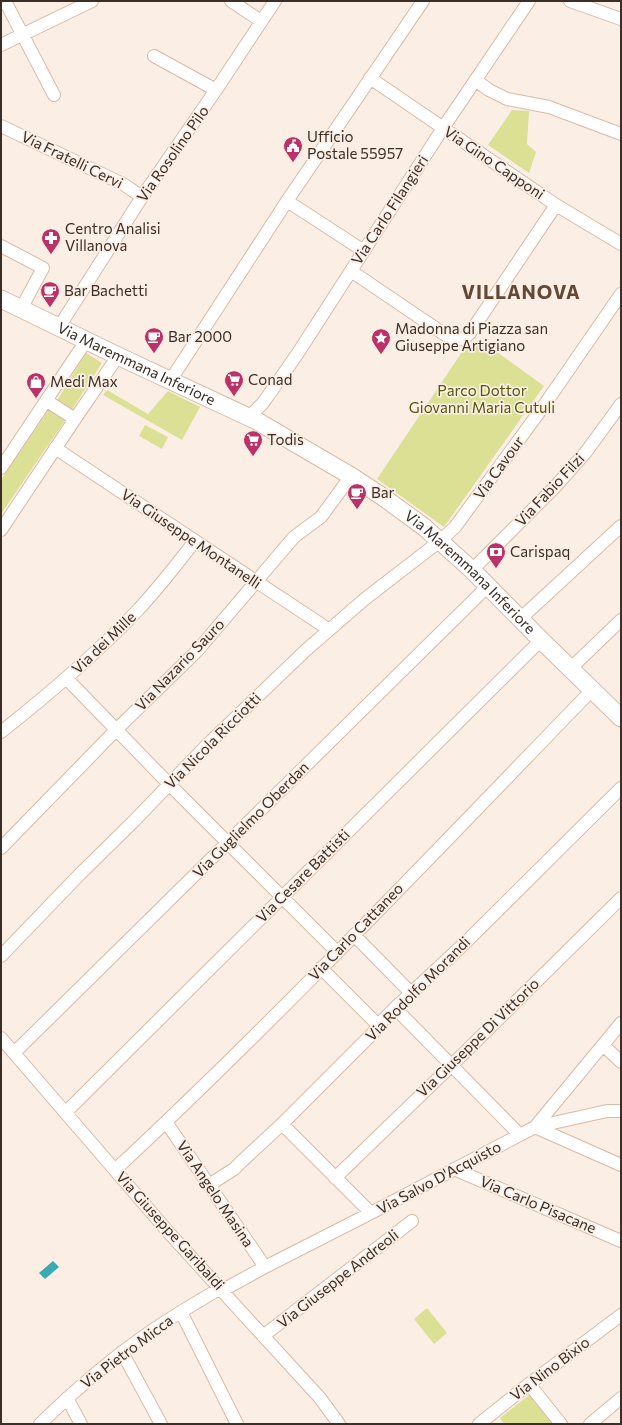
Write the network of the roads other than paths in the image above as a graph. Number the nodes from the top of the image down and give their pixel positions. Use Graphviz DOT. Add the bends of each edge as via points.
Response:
graph roads {
  1 [pos="5,1"];
  2 [pos="92,1"];
  3 [pos="231,1"];
  4 [pos="275,1"];
  5 [pos="423,1"];
  6 [pos="529,1"];
  7 [pos="570,1"];
  8 [pos="621,19"];
  9 [pos="261,21"];
  10 [pos="23,35"];
  11 [pos="1,45"];
  12 [pos="154,56"];
  13 [pos="370,78"];
  14 [pos="475,80"];
  15 [pos="216,90"];
  16 [pos="54,95"];
  17 [pos="1,126"];
  18 [pos="443,128"];
  19 [pos="621,134"];
  20 [pos="142,197"];
  21 [pos="288,201"];
  22 [pos="556,205"];
  23 [pos="621,244"];
  24 [pos="1,246"];
  25 [pos="364,251"];
  26 [pos="351,271"];
  27 [pos="621,294"];
  28 [pos="1,299"];
  29 [pos="21,309"];
  30 [pos="59,327"];
  31 [pos="86,341"];
  32 [pos="118,356"];
  33 [pos="170,381"];
  34 [pos="46,401"];
  35 [pos="621,404"];
  36 [pos="249,417"];
  37 [pos="75,418"];
  38 [pos="55,448"];
  39 [pos="1,468"];
  40 [pos="351,476"];
  41 [pos="621,526"];
  42 [pos="1,530"];
  43 [pos="195,541"];
  44 [pos="440,541"];
  45 [pos="472,570"];
  46 [pos="255,582"];
  47 [pos="488,586"];
  48 [pos="520,618"];
  49 [pos="621,620"];
  50 [pos="328,630"];
  51 [pos="541,640"];
  52 [pos="570,669"];
  53 [pos="67,678"];
  54 [pos="592,690"];
  55 [pos="621,718"];
  56 [pos="116,730"];
  57 [pos="1,732"];
  58 [pos="169,784"];
  59 [pos="621,788"];
  60 [pos="228,842"];
  61 [pos="1,848"];
  62 [pos="282,897"];
  63 [pos="621,898"];
  64 [pos="354,935"];
  65 [pos="337,952"];
  66 [pos="1,956"];
  67 [pos="321,968"];
  68 [pos="410,992"];
  69 [pos="395,1008"];
  70 [pos="621,1023"];
  71 [pos="378,1025"];
  72 [pos="1,1038"];
  73 [pos="603,1045"];
  74 [pos="14,1053"];
  75 [pos="621,1062"];
  76 [pos="452,1065"];
  77 [pos="621,1111"];
  78 [pos="66,1112"];
  79 [pos="166,1122"];
  80 [pos="282,1124"];
  81 [pos="535,1127"];
  82 [pos="520,1135"];
  83 [pos="621,1165"];
  84 [pos="454,1169"];
  85 [pos="115,1170"];
  86 [pos="335,1178"];
  87 [pos="209,1185"];
  88 [pos="371,1213"];
  89 [pos="412,1221"];
  90 [pos="621,1241"];
  91 [pos="265,1267"];
  92 [pos="222,1289"];
  93 [pos="181,1312"];
  94 [pos="621,1315"];
  95 [pos="263,1336"];
  96 [pos="122,1352"];
  97 [pos="529,1384"];
  98 [pos="67,1398"];
  99 [pos="621,1398"];
  100 [pos="40,1424"];
  101 [pos="81,1424"];
  102 [pos="161,1424"];
  103 [pos="237,1424"];
  104 [pos="339,1424"];
  105 [pos="479,1424"];
  106 [pos="561,1424"];
  107 [pos="590,1424"];
  1 -- 10 [label="street"];
  2 -- 10 [label="street"];
  3 -- 9 [label="street"];
  4 -- 9 [label="street, Via Rosolino Pilo"];
  5 -- 13 [label="street"];
  6 -- 14 [label="street, Via Carlo Filangieri"];
  7 -- 8 [label="street"];
  9 -- 15 [label="street, Via Rosolino Pilo"];
  10 -- 11 [label="street"];
  10 -- 16 [label="street"];
  12 -- 15 [label="street"];
  13 -- 18 [label="street, Via Gino Capponi"];
  13 -- 21 [label="street"];
  14 -- 18 [label="street, Via Carlo Filangieri"];
  14 -- 19 [label="street" via="502,98 549,107"];
  15 -- 20 [label="street, Via Rosolino Pilo"];
  17 -- 20 [label="street, Via Fratelli Cervi" via="123,184"];
  18 -- 22 [label="street, Via Gino Capponi"];
  18 -- 25 [label="street, Via Carlo Filangieri"];
  20 -- 30 [label="street, Via Rosolino Pilo"];
  21 -- 25 [label="street"];
  21 -- 33 [label="street"];
  22 -- 23 [label="street, Via Gino Capponi"];
  22 -- 26 [label="street" via="470,332 460,340 450,338"];
  24 -- 29 [label="street" via="43,268"];
  25 -- 26 [label="street, Via Carlo Filangieri"];
  26 -- 36 [label="street, Via Carlo Filangieri" via="294,359 263,403"];
  27 -- 44 [label="street, Via Cavour" via="463,518"];
  28 -- 29 [label="main road, Via Maremmana Inferiore"];
  29 -- 30 [label="main road, Via Maremmana Inferiore"];
  30 -- 31 [label="main road, Via Maremmana Inferiore"];
  31 -- 32 [label="main road, Via Maremmana Inferiore"];
  31 -- 34 [label="street"];
  32 -- 33 [label="main road, Via Maremmana Inferiore"];
  32 -- 37 [label="street"];
  33 -- 36 [label="main road, Via Maremmana Inferiore"];
  34 -- 37 [label="street"];
  34 -- 39 [label="street"];
  35 -- 45 [label="street, Via Fabio Filzi" via="589,447 535,509"];
  36 -- 40 [label="main road, Via Maremmana Inferiore"];
  37 -- 38 [label="street"];
  38 -- 42 [label="street"];
  38 -- 43 [label="street, Via Giuseppe Montanelli"];
  40 -- 44 [label="main road, Via Maremmana Inferiore"];
  40 -- 46 [label="street, Via Nazario Sauro" via="321,517 296,535"];
  41 -- 48 [label="street"];
  43 -- 46 [label="street, Via Giuseppe Montanelli"];
  43 -- 53 [label="street, Via dei Mille" via="137,611"];
  44 -- 45 [label="main road, Via Maremmana Inferiore"];
  44 -- 50 [label="street, Via Nicola Ricciotti" via="370,594"];
  45 -- 47 [label="main road, Via Maremmana Inferiore"];
  46 -- 50 [label="street, Via Giuseppe Montanelli"];
  46 -- 56 [label="street, Via Nazario Sauro" via="197,651"];
  47 -- 48 [label="main road, Via Maremmana Inferiore"];
  47 -- 60 [label="street, Via Guglielmo Oberdan"];
  48 -- 51 [label="main road, Via Maremmana Inferiore"];
  49 -- 52 [label="street"];
  50 -- 58 [label="street, Via Nicola Ricciotti"];
  51 -- 52 [label="main road, Via Maremmana Inferiore"];
  51 -- 62 [label="street, Via Cesare Battisti"];
  52 -- 54 [label="main road, Via Maremmana Inferiore"];
  53 -- 56 [label="street"];
  53 -- 57 [label="street, Via dei Mille"];
  54 -- 55 [label="main road, Via Maremmana Inferiore"];
  54 -- 64 [label="street, Via Carlo Cattaneo"];
  56 -- 58 [label="street"];
  56 -- 61 [label="street, Via Nazario Sauro"];
  58 -- 60 [label="street"];
  58 -- 66 [label="street, Via Nicola Ricciotti"];
  59 -- 68 [label="street, Via Rodolfo Morandi" via="466,942"];
  60 -- 62 [label="street"];
  60 -- 74 [label="street, Via Guglielmo Oberdan"];
  62 -- 65 [label="street"];
  62 -- 78 [label="street, Via Cesare Battisti"];
  63 -- 76 [label="street, Via Giuseppe Di Vittorio"];
  64 -- 65 [label="street, Via Carlo Cattaneo"];
  64 -- 68 [label="street"];
  65 -- 67 [label="street, Via Carlo Cattaneo"];
  67 -- 71 [label="street"];
  67 -- 79 [label="street, Via Carlo Cattaneo"];
  68 -- 69 [label="street, Via Rodolfo Morandi"];
  69 -- 71 [label="street, Via Rodolfo Morandi"];
  69 -- 76 [label="street"];
  70 -- 73 [label="street, Via Salvo D'Acquisto"];
  71 -- 80 [label="street, Via Rodolfo Morandi"];
  72 -- 74 [label="street, Via Giuseppe Garibaldi"];
  73 -- 75 [label="street"];
  73 -- 81 [label="street, Via Salvo D'Acquisto"];
  74 -- 78 [label="street, Via Giuseppe Garibaldi"];
  76 -- 82 [label="street"];
  76 -- 86 [label="street, Via Giuseppe Di Vittorio"];
  77 -- 81 [label="street" via="607,1111"];
  78 -- 85 [label="street, Via Giuseppe Garibaldi"];
  79 -- 85 [label="street, Via Carlo Cattaneo"];
  79 -- 87 [label="street, Via Angelo Masina"];
  80 -- 86 [label="street"];
  80 -- 87 [label="street, Via Rodolfo Morandi" via="234,1169"];
  81 -- 82 [label="street, Via Salvo D'Acquisto"];
  81 -- 83 [label="street"];
  82 -- 84 [label="street, Via Salvo D'Acquisto"];
  84 -- 88 [label="street, Via Salvo D'Acquisto"];
  84 -- 90 [label="street, Via Carlo Pisacane"];
  85 -- 92 [label="street, Via Giuseppe Garibaldi"];
  86 -- 88 [label="street"];
  87 -- 91 [label="street, Via Angelo Masina"];
  88 -- 91 [label="street, Via Salvo D'Acquisto"];
  89 -- 95 [label="street, Via Giuseppe Andreoli"];
  91 -- 92 [label="street, Via Salvo D'Acquisto"];
  92 -- 93 [label="street, Via Pietro Micca"];
  92 -- 95 [label="street, Via Giuseppe Garibaldi"];
  93 -- 96 [label="street, Via Pietro Micca"];
  93 -- 103 [label="street"];
  94 -- 97 [label="street, Via Nino Bixio"];
  95 -- 104 [label="street, Via Giuseppe Garibaldi" via="320,1398"];
  96 -- 98 [label="street, Via Pietro Micca"];
  96 -- 102 [label="street"];
  97 -- 105 [label="street, Via Nino Bixio"];
  97 -- 106 [label="street"];
  98 -- 100 [label="street, Via Pietro Micca"];
  98 -- 101 [label="street"];
  99 -- 107 [label="street"];
}
